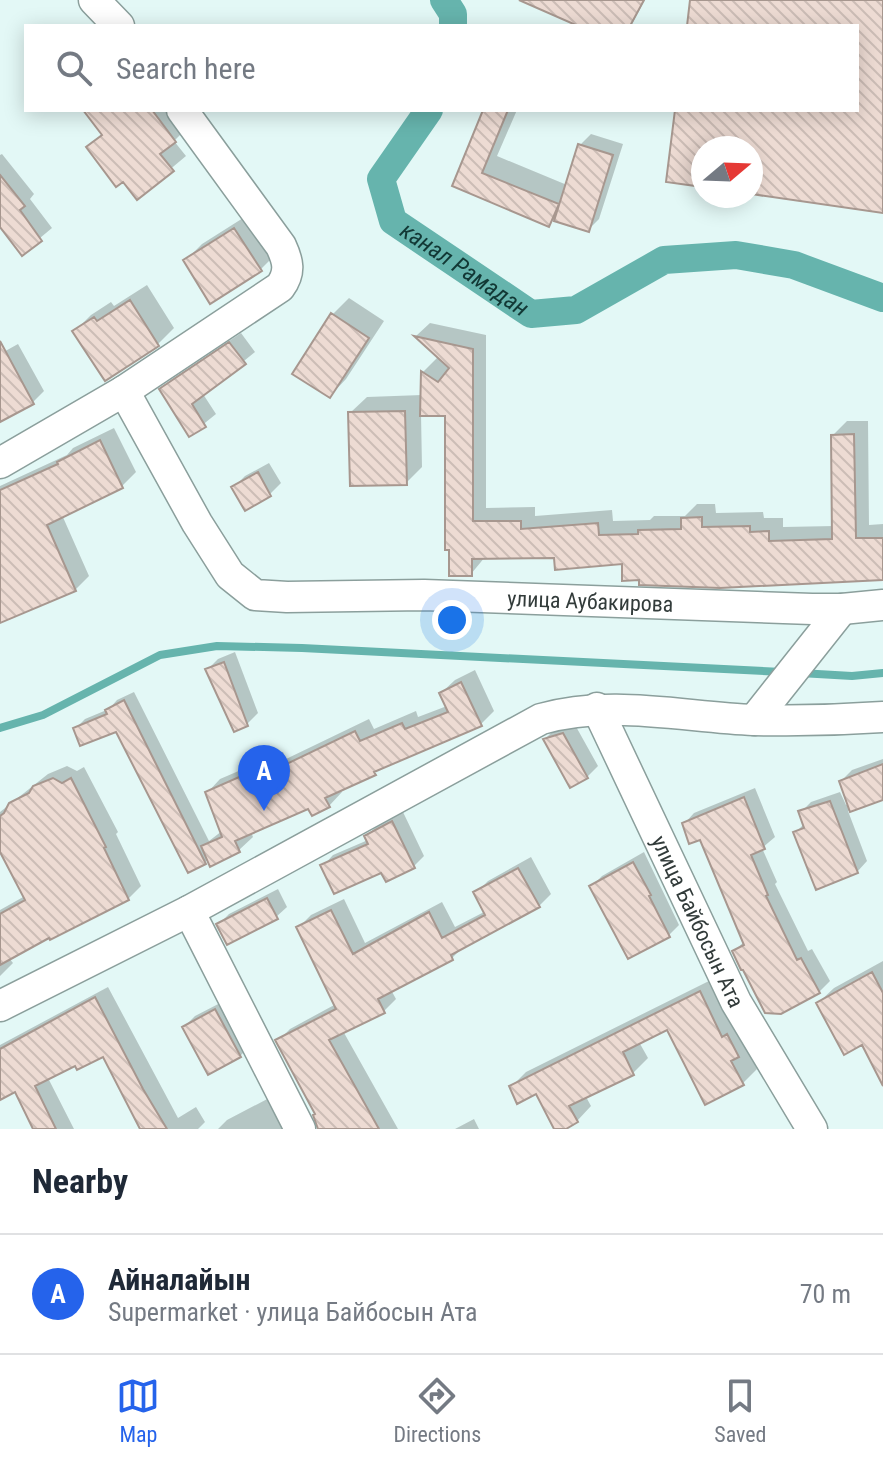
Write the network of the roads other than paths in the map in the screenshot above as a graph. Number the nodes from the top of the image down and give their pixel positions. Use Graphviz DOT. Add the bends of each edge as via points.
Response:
graph roads {
  1 [pos="94,0"];
  2 [pos="117,24"];
  3 [pos="183,112"];
  4 [pos="124,391"];
  5 [pos="0,463"];
  6 [pos="883,605"];
  7 [pos="842,609"];
  8 [pos="597,708"];
  9 [pos="883,717"];
  10 [pos="754,720"];
  11 [pos="189,911"];
  12 [pos="0,1006"];
  13 [pos="300,1129"];
  14 [pos="812,1129"];
  1 -- 2 [label="street"];
  3 -- 4 [label="street" via="281,246 288,270 280,287"];
  4 -- 5 [label="street"];
  4 -- 7 [label="street, улица Аубакирова" via="230,575 255,595 424,595"];
  6 -- 7 [label="street, улица Аубакирова"];
  7 -- 10 [label="street"];
  8 -- 10 [label="street"];
  8 -- 11 [label="street" via="541,719"];
  8 -- 14 [label="street, улица Байбосын Ата" via="736,1002"];
  9 -- 10 [label="street"];
  11 -- 12 [label="street"];
  11 -- 13 [label="street"];
}
